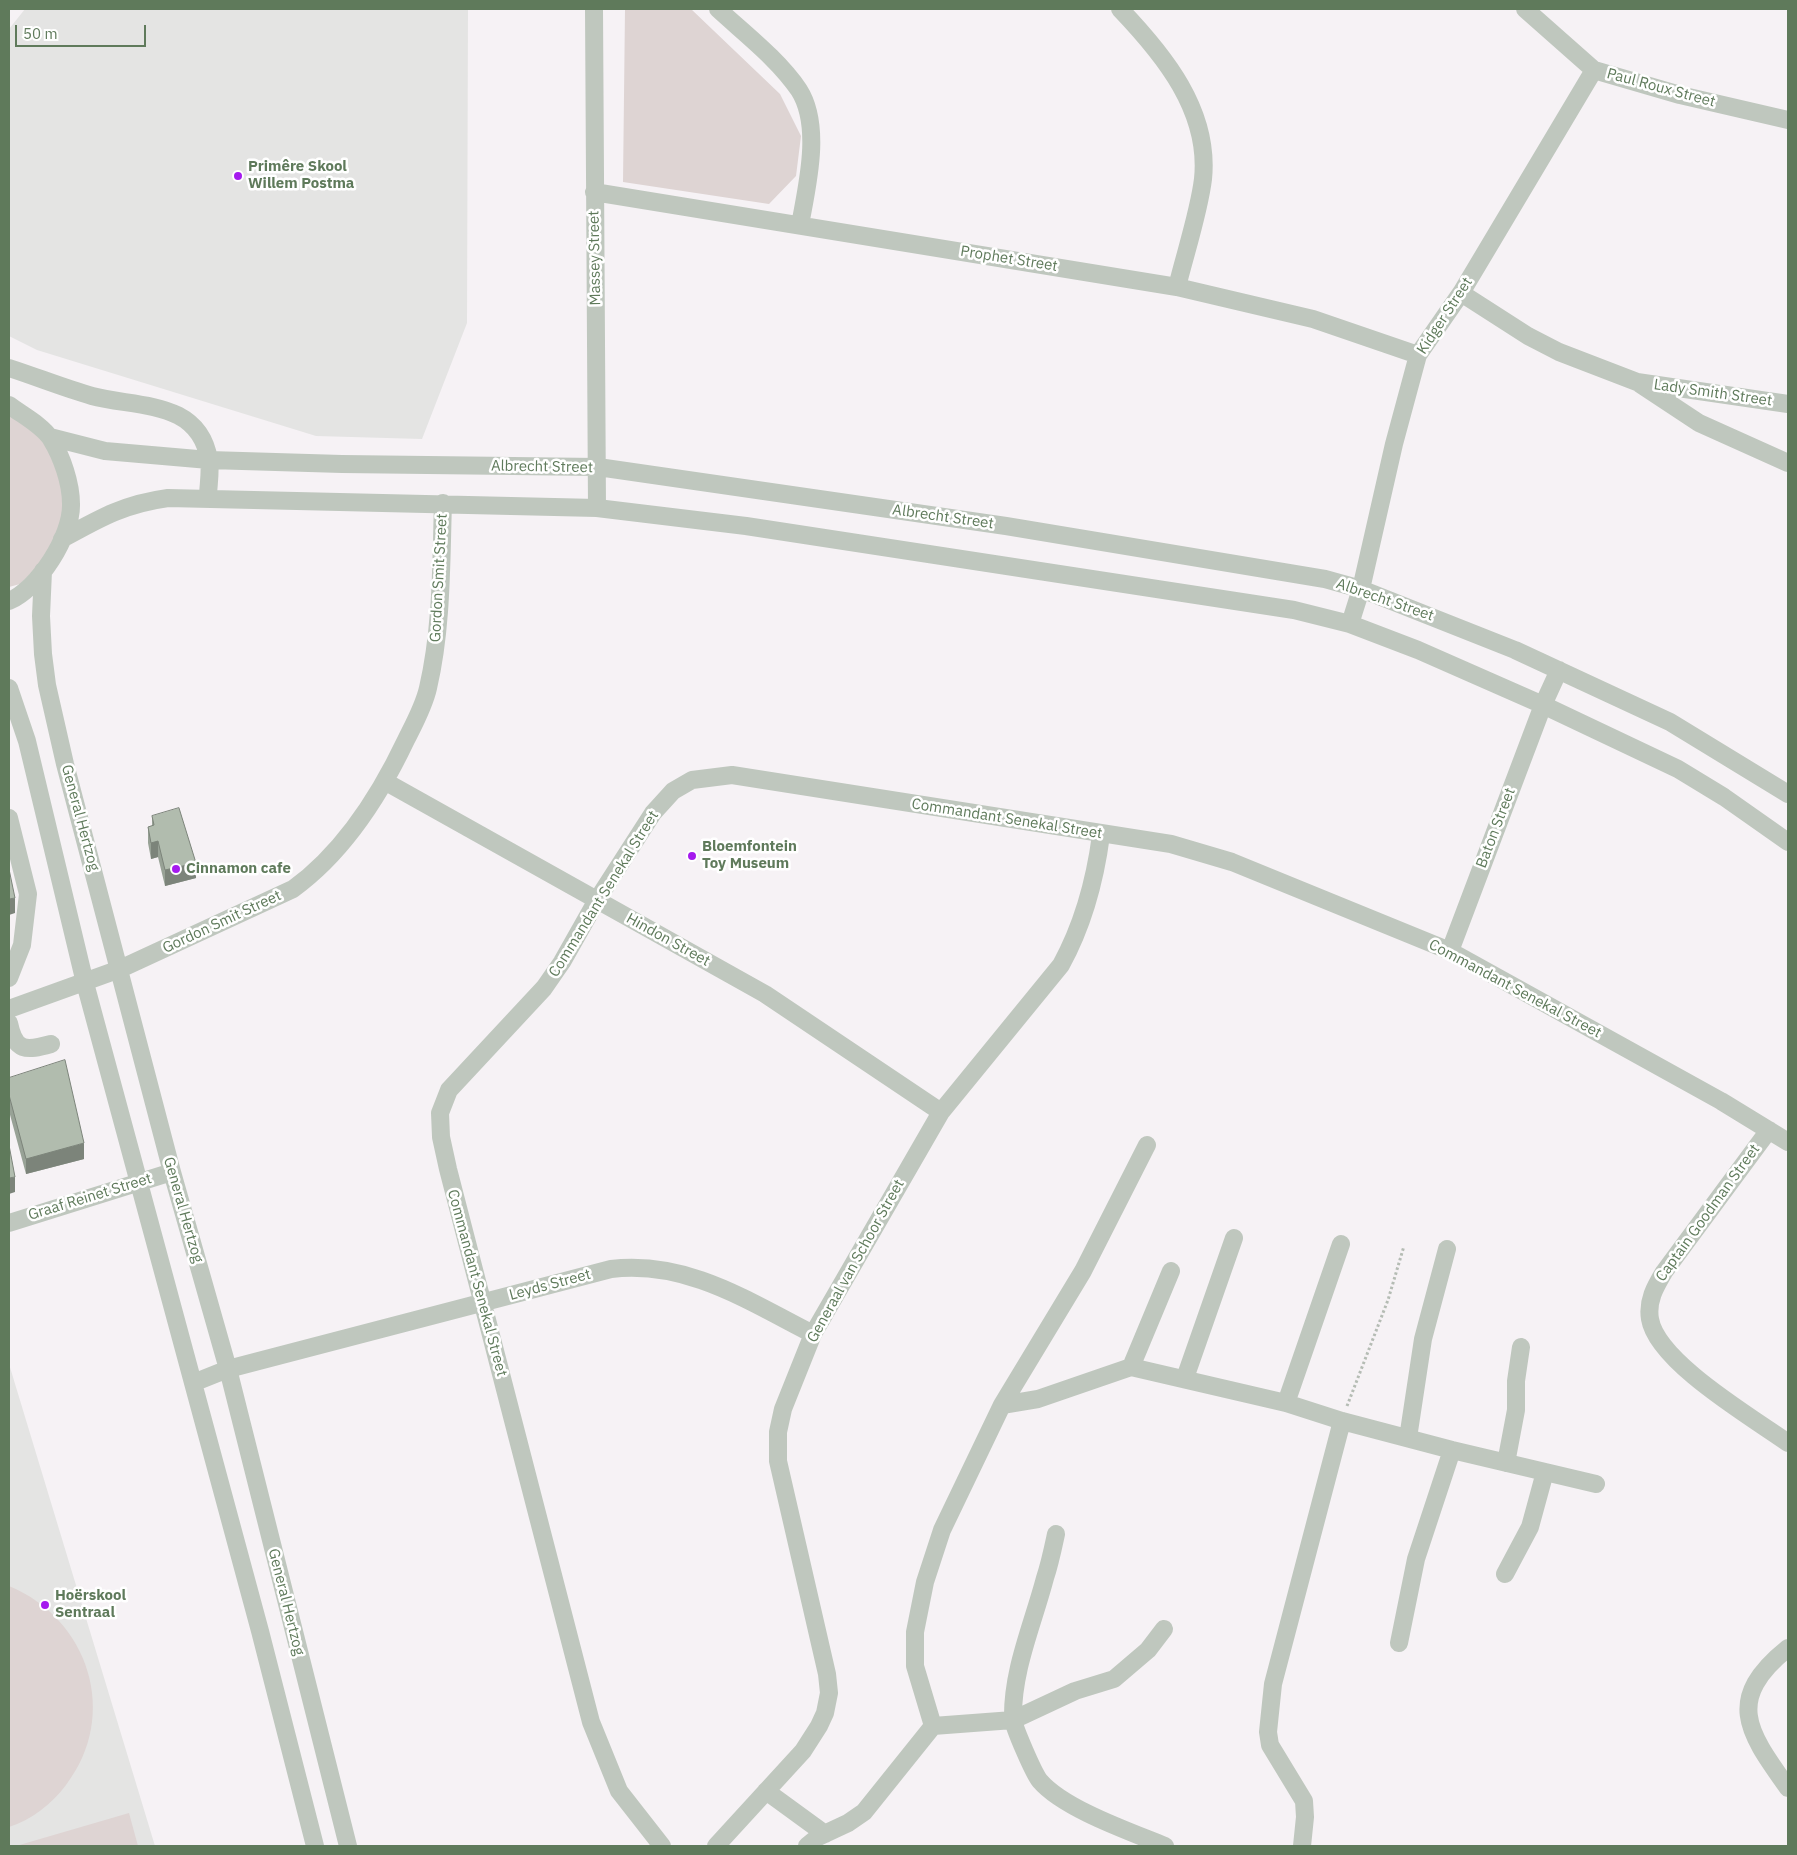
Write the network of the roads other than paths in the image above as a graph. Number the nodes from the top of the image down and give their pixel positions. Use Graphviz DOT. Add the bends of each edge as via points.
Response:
graph roads {
  1 [pos="594,9"];
  2 [pos="718,9"];
  3 [pos="1120,9"];
  4 [pos="1525,9"];
  5 [pos="1594,70"];
  6 [pos="1788,120"];
  7 [pos="594,192"];
  8 [pos="800,225"];
  9 [pos="1177,287"];
  10 [pos="1461,293"];
  11 [pos="1418,355"];
  12 [pos="9,368"];
  13 [pos="1637,382"];
  14 [pos="1788,404"];
  15 [pos="9,405"];
  16 [pos="50,437"];
  17 [pos="209,460"];
  18 [pos="1788,463"];
  19 [pos="598,467"];
  20 [pos="208,498"];
  21 [pos="443,503"];
  22 [pos="596,508"];
  23 [pos="62,539"];
  24 [pos="43,571"];
  25 [pos="1361,589"];
  26 [pos="9,601"];
  27 [pos="1350,624"];
  28 [pos="1559,670"];
  29 [pos="9,688"];
  30 [pos="1543,705"];
  31 [pos="386,782"];
  32 [pos="1788,794"];
  33 [pos="9,818"];
  34 [pos="1101,835"];
  35 [pos="1788,842"];
  36 [pos="597,900"];
  37 [pos="1450,951"];
  38 [pos="120,969"];
  39 [pos="9,978"];
  40 [pos="85,982"];
  41 [pos="9,1009"];
  42 [pos="9,1023"];
  43 [pos="51,1044"];
  44 [pos="940,1112"];
  45 [pos="1769,1130"];
  46 [pos="1788,1142"];
  47 [pos="1147,1145"];
  48 [pos="172,1172"];
  49 [pos="139,1181"];
  50 [pos="9,1223"];
  51 [pos="1234,1238"];
  52 [pos="1341,1244"];
  53 [pos="1447,1248"];
  54 [pos="1171,1271"];
  55 [pos="483,1303"];
  56 [pos="814,1334"];
  57 [pos="1520,1347"];
  58 [pos="1131,1367"];
  59 [pos="228,1369"];
  60 [pos="1184,1378"];
  61 [pos="193,1382"];
  62 [pos="1286,1403"];
  63 [pos="1002,1405"];
  64 [pos="1342,1421"];
  65 [pos="1408,1438"];
  66 [pos="1788,1443"];
  67 [pos="1452,1450"];
  68 [pos="1506,1463"];
  69 [pos="1545,1472"];
  70 [pos="1596,1484"];
  71 [pos="1056,1534"];
  72 [pos="1505,1574"];
  73 [pos="1164,1629"];
  74 [pos="1399,1642"];
  75 [pos="1788,1648"];
  76 [pos="1013,1720"];
  77 [pos="933,1726"];
  78 [pos="1788,1788"];
  79 [pos="766,1791"];
  80 [pos="825,1834"];
  81 [pos="315,1846"];
  82 [pos="348,1846"];
  83 [pos="662,1846"];
  84 [pos="716,1846"];
  85 [pos="807,1846"];
  86 [pos="1165,1846"];
  87 [pos="1302,1846"];
  1 -- 7 [label="street, Massey Street"];
  2 -- 8 [label="street" via="777,64 799,91 807,110 810,165"];
  3 -- 9 [label="street" via="1176,76 1199,130 1203,152 1202,180"];
  4 -- 5 [label="street, Paul Roux Street"];
  5 -- 6 [label="street, Paul Roux Street" via="1680,95"];
  5 -- 10 [label="street, Kidger Street"];
  7 -- 8 [label="street, Prophet Street"];
  7 -- 19 [label="street, Massey Street"];
  8 -- 9 [label="street, Prophet Street"];
  9 -- 11 [label="street, Prophet Street" via="1313,320"];
  10 -- 11 [label="street, Kidger Street"];
  10 -- 13 [label="street, Lady Smith Street" via="1559,352"];
  11 -- 25 [label="street, Kidger Street"];
  12 -- 17 [label="street" via="93,396 146,404 176,413 197,433"];
  13 -- 14 [label="street, Lady Smith Street"];
  13 -- 18 [label="street, Lady Smith Street" via="1699,423"];
  15 -- 16 [label="street"];
  16 -- 17 [label="street, Albrecht Street" via="105,451"];
  16 -- 23 [label="street" via="61,460 72,504"];
  17 -- 19 [label="street, Albrecht Street"];
  17 -- 20 [label="street"];
  19 -- 22 [label="street, Massey Street"];
  19 -- 25 [label="street, Albrecht Street" via="1006,526 1325,579"];
  20 -- 21 [label="street"];
  20 -- 23 [label="street" via="140,502 110,512"];
  21 -- 22 [label="street"];
  21 -- 31 [label="street, Gordon Smit Street" via="436,648 428,690"];
  22 -- 27 [label="street" via="746,526 1026,568 1294,610"];
  23 -- 24 [label="street"];
  24 -- 26 [label="street" via="30,586"];
  24 -- 38 [label="street, General Hertzog" via="41,616 47,685"];
  25 -- 27 [label="street, Kidger Street"];
  25 -- 28 [label="street, Albrecht Street"];
  27 -- 30 [label="street"];
  28 -- 30 [label="street, Baton Street"];
  28 -- 32 [label="street, Albrecht Street" via="1670,722"];
  29 -- 40 [label="street" via="27,741"];
  30 -- 35 [label="street" via="1678,769 1724,796"];
  30 -- 37 [label="street, Baton Street"];
  31 -- 36 [label="street, Hindon Street"];
  31 -- 38 [label="street, Gordon Smit Street" via="337,850 317,872 293,889"];
  33 -- 39 [label="street" via="28,894 22,945"];
  34 -- 36 [label="street, Commandant Senekal Street" via="813,786 732,775 710,776 692,780 673,791 653,813"];
  34 -- 37 [label="street, Commandant Senekal Street" via="1171,844 1232,862"];
  34 -- 44 [label="street, Generaal van Schoor Street" via="1096,875 1086,910 1062,965"];
  36 -- 44 [label="street, Hindon Street" via="765,994"];
  36 -- 55 [label="street, Commandant Senekal Street" via="544,988 449,1090 440,1113 448,1169"];
  37 -- 45 [label="street, Commandant Senekal Street"];
  38 -- 40 [label="street, Gordon Smit Street"];
  38 -- 48 [label="street, General Hertzog"];
  40 -- 41 [label="street, Gordon Smit Street"];
  40 -- 49 [label="street"];
  42 -- 43 [label="street" via="12,1036 25,1049"];
  44 -- 56 [label="street, Generaal van Schoor Street"];
  45 -- 46 [label="street, Commandant Senekal Street"];
  45 -- 66 [label="street, Captain Goodman Street" via="1664,1272 1652,1292 1650,1319 1657,1339 1676,1360"];
  47 -- 63 [label="street" via="1083,1271"];
  48 -- 49 [label="street, Graaf Reinet Street"];
  48 -- 59 [label="street, General Hertzog"];
  49 -- 50 [label="street, Graaf Reinet Street"];
  49 -- 61 [label="street"];
  51 -- 60 [label="street"];
  52 -- 62 [label="street"];
  53 -- 65 [label="street" via="1423,1340"];
  54 -- 58 [label="street"];
  55 -- 56 [label="street, Leyds Street" via="611,1269 633,1266 661,1268 712,1284"];
  55 -- 59 [label="street, Leyds Street"];
  55 -- 83 [label="street, Commandant Senekal Street" via="591,1722 619,1791"];
  56 -- 79 [label="street, Generaal van Schoor Street" via="783,1409 778,1432 778,1461 828,1674 829,1694 819,1726 803,1750"];
  57 -- 68 [label="street" via="1516,1410"];
  58 -- 60 [label="street"];
  58 -- 63 [label="street" via="1038,1400"];
  59 -- 61 [label="street, Leyds Street"];
  59 -- 82 [label="street, General Hertzog"];
  60 -- 62 [label="street"];
  61 -- 81 [label="street"];
  62 -- 64 [label="street"];
  63 -- 77 [label="street" via="942,1530 925,1582 915,1632 915,1666"];
  64 -- 65 [label="street"];
  64 -- 87 [label="street" via="1277,1667 1269,1719 1270,1745 1304,1801"];
  65 -- 67 [label="street"];
  67 -- 68 [label="street"];
  67 -- 74 [label="street" via="1416,1559"];
  68 -- 69 [label="street"];
  69 -- 70 [label="street"];
  69 -- 72 [label="street" via="1530,1527"];
  71 -- 76 [label="street" via="1021,1656"];
  73 -- 76 [label="street" via="1148,1650 1114,1679 1075,1691"];
  75 -- 78 [label="street" via="1756,1681 1747,1714 1750,1729"];
  76 -- 77 [label="street"];
  76 -- 86 [label="street" via="1040,1781 1066,1801"];
  77 -- 80 [label="street" via="864,1812"];
  79 -- 80 [label="street"];
  79 -- 84 [label="street, Generaal van Schoor Street"];
  80 -- 85 [label="street"];
}
